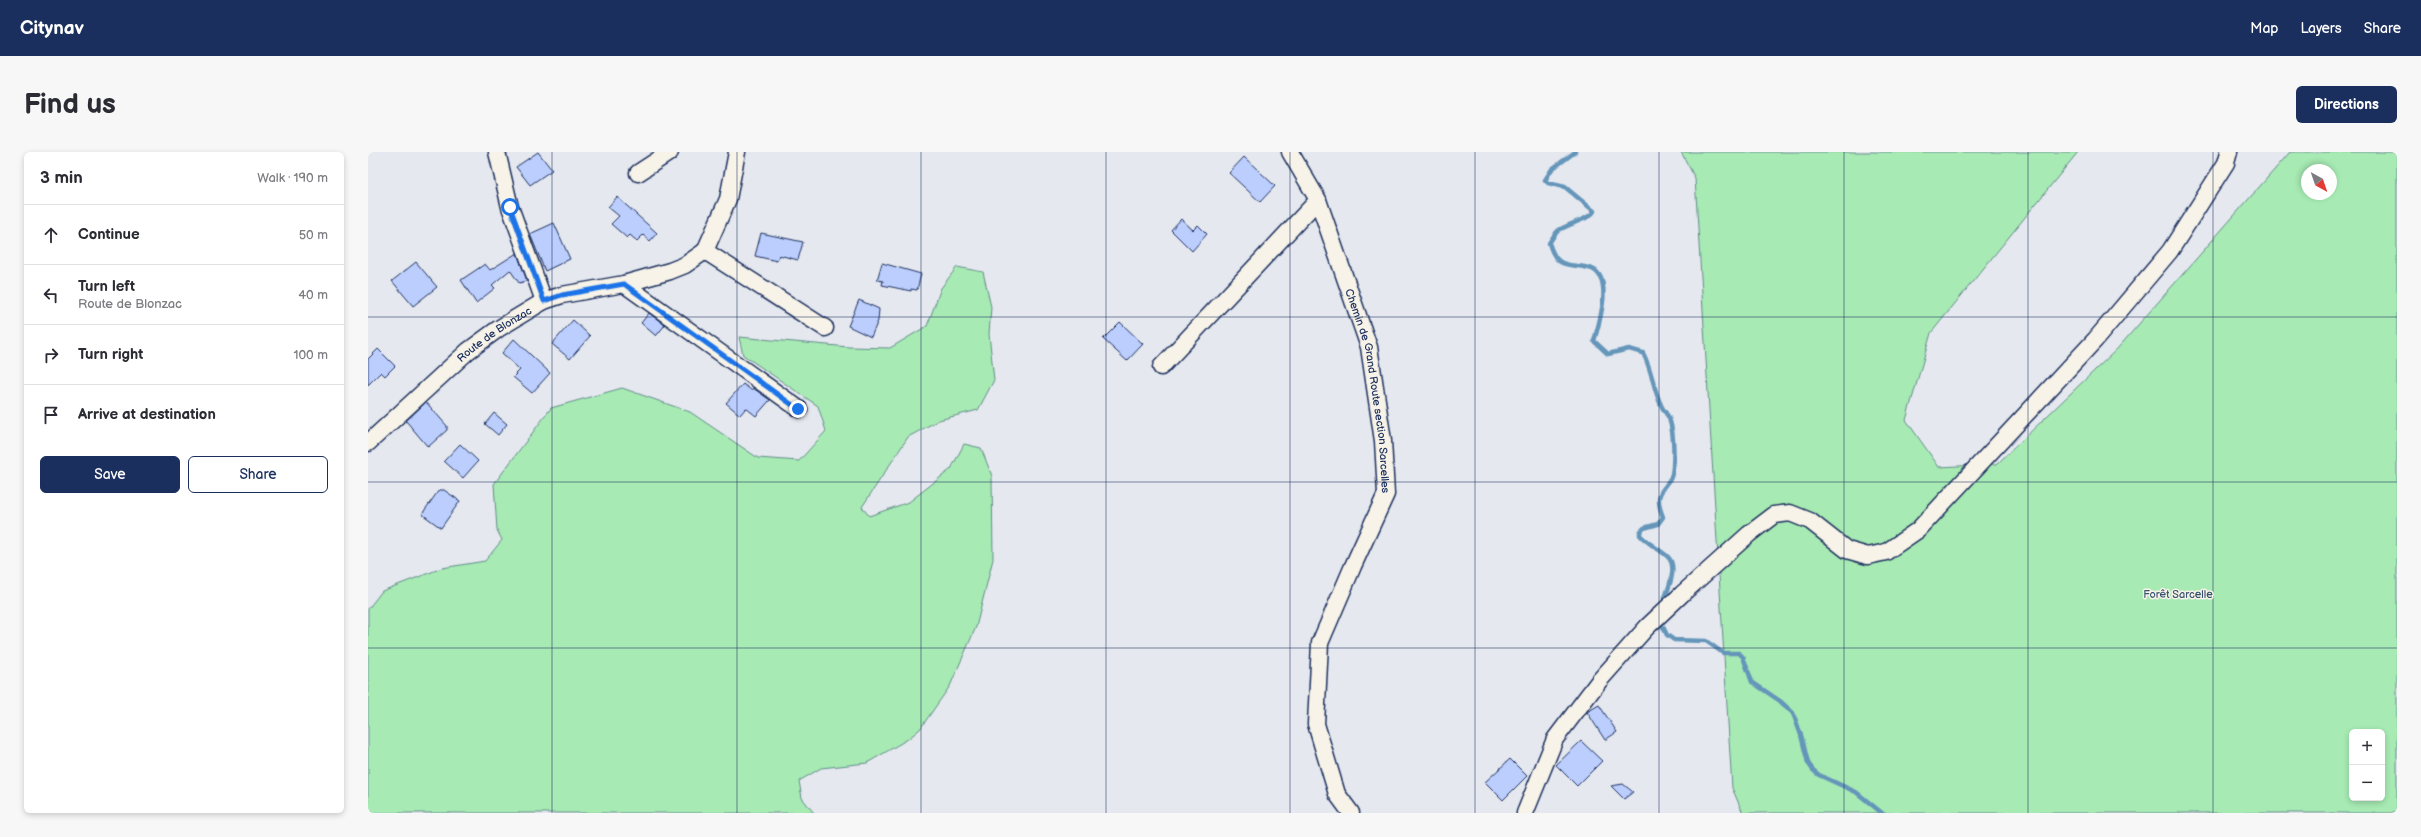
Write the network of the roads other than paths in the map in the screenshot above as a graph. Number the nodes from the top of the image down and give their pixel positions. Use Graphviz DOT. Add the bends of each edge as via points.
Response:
graph roads {
  1 [pos="497,152"];
  2 [pos="670,152"];
  3 [pos="737,152"];
  4 [pos="1290,152"];
  5 [pos="2229,152"];
  6 [pos="638,173"];
  7 [pos="1318,200"];
  8 [pos="705,251"];
  9 [pos="624,284"];
  10 [pos="544,301"];
  11 [pos="825,328"];
  12 [pos="1161,367"];
  13 [pos="798,409"];
  14 [pos="368,443"];
  15 [pos="1351,813"];
  16 [pos="1525,813"];
  1 -- 10 [label="street" via="517,226"];
  2 -- 6 [label="street"];
  3 -- 8 [label="street" via="728,199"];
  4 -- 7 [label="street, Chemin de Grand Route section Sarcelles"];
  5 -- 16 [label="street" via="2226,163 2170,251 2095,340 1918,530 1886,552 1868,556 1847,550 1810,521 1790,513 1774,515 1749,534 1647,627 1599,681 1555,739"];
  7 -- 12 [label="street"];
  7 -- 15 [label="street, Chemin de Grand Route section Sarcelles" via="1369,347 1383,441 1386,494 1320,643 1316,724 1337,794"];
  8 -- 9 [label="street, Route de Blonzac" via="685,265"];
  8 -- 11 [label="street"];
  9 -- 10 [label="street, Route de Blonzac" via="562,295"];
  9 -- 13 [label="street"];
  10 -- 14 [label="street, Route de Blonzac" via="468,351"];
}
